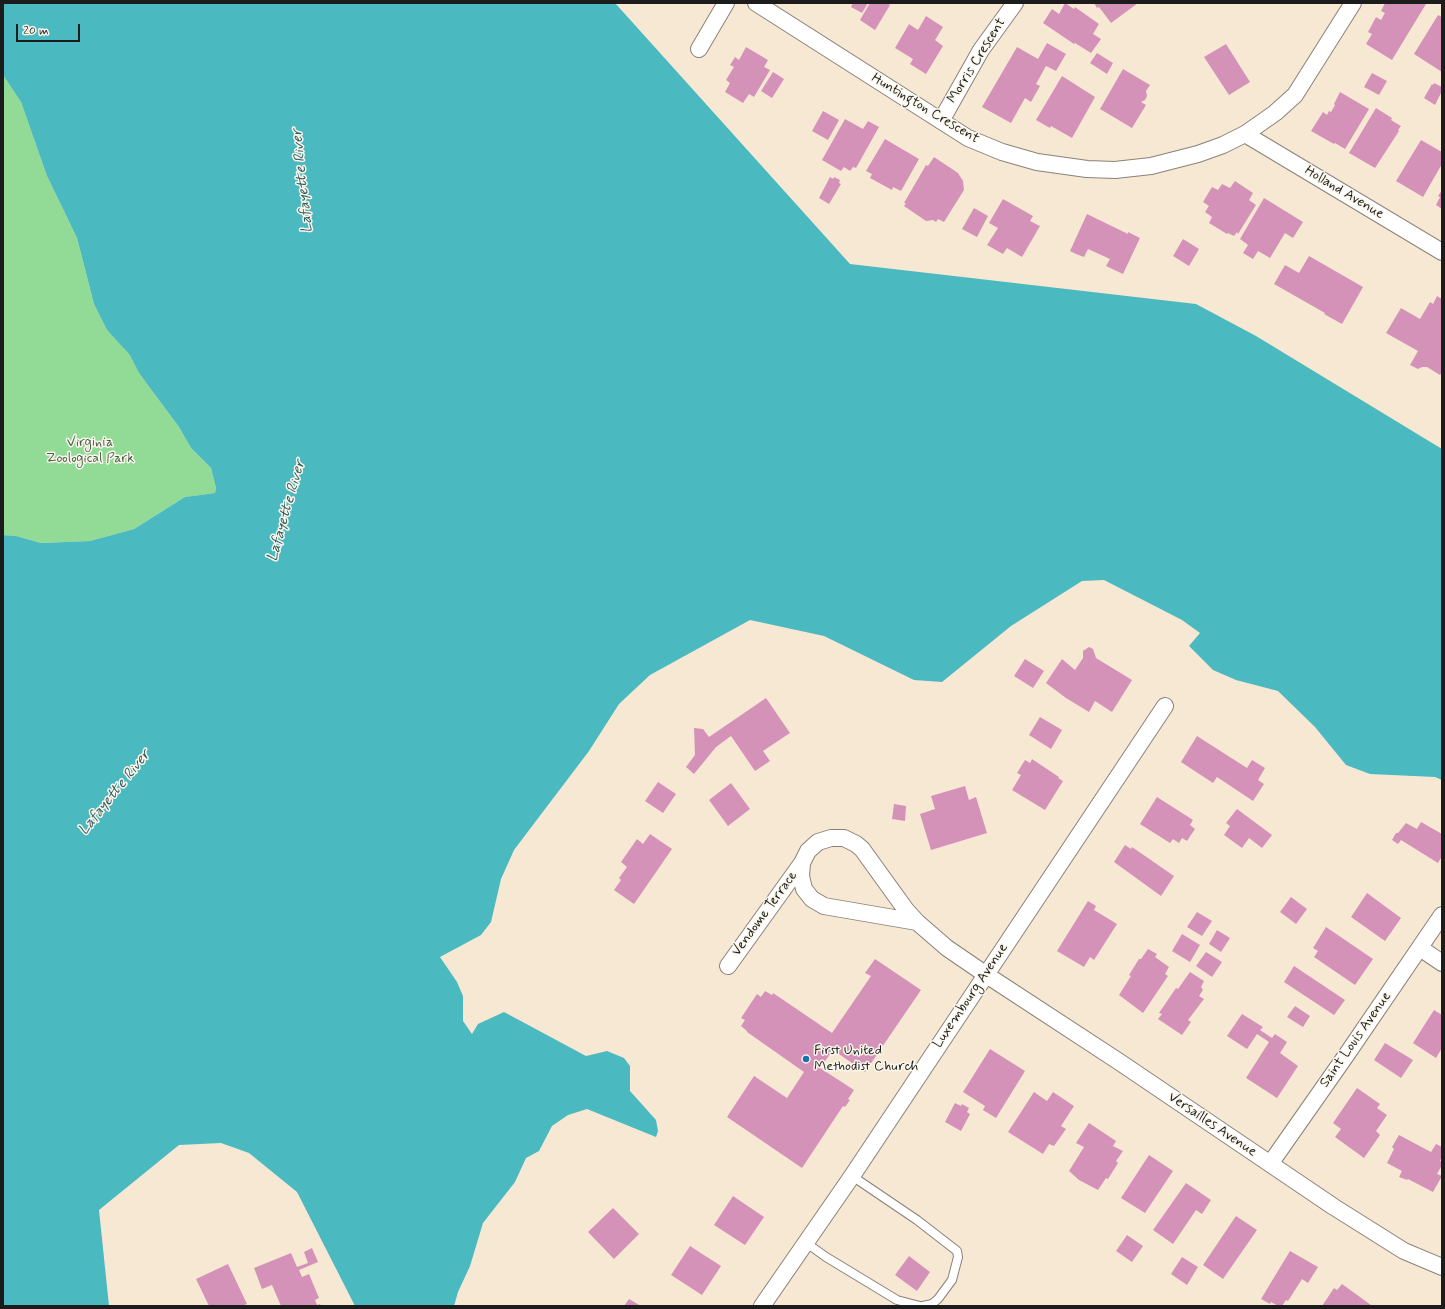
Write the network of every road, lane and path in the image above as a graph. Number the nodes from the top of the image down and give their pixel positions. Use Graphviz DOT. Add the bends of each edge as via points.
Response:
graph roads {
  1 [pos="726,3"];
  2 [pos="756,3"];
  3 [pos="1015,3"];
  4 [pos="1353,3"];
  5 [pos="699,49"];
  6 [pos="941,121"];
  7 [pos="1245,134"];
  8 [pos="1442,252"];
  9 [pos="1165,706"];
  10 [pos="802,863"];
  11 [pos="1442,915"];
  12 [pos="917,922"];
  13 [pos="1420,948"];
  14 [pos="1442,963"];
  15 [pos="728,966"];
  16 [pos="985,974"];
  17 [pos="1270,1164"];
  18 [pos="852,1176"];
  19 [pos="805,1242"];
  20 [pos="1442,1267"];
  21 [pos="762,1306"];
  22 [pos="920,1306"];
  23 [pos="923,1306"];
  1 -- 5 [label="street"];
  2 -- 6 [label="street, Huntington Crescent"];
  3 -- 6 [label="street, Morris Crescent" via="981,50"];
  4 -- 7 [label="street, Huntington Crescent" via="1295,95"];
  6 -- 7 [label="street, Huntington Crescent" via="968,138 1002,152 1037,162 1087,169 1115,170 1151,166 1198,154"];
  7 -- 8 [label="street, Holland Avenue"];
  9 -- 16 [label="street, Luxembourg Avenue"];
  10 -- 12 [label="street" via="804,889 812,899 824,906"];
  10 -- 12 [label="street, Vendome Terrace" via="808,851 818,842 844,838 856,844"];
  10 -- 15 [label="street, Vendome Terrace"];
  11 -- 13 [label="street, Saint Louis Avenue"];
  12 -- 16 [label="street, Versailles Avenue" via="947,948"];
  13 -- 14 [label="street"];
  13 -- 17 [label="street, Saint Louis Avenue"];
  16 -- 17 [label="street, Versailles Avenue"];
  16 -- 18 [label="street, Luxembourg Avenue"];
  17 -- 20 [label="street, Versailles Avenue" via="1404,1250"];
  18 -- 19 [label="street, Luxembourg Avenue"];
  18 -- 23 [label="lane" via="918,1220 957,1251 958,1257 952,1280 938,1300"];
  19 -- 21 [label="street, Luxembourg Avenue"];
  19 -- 22 [label="lane" via="897,1300"];
}
